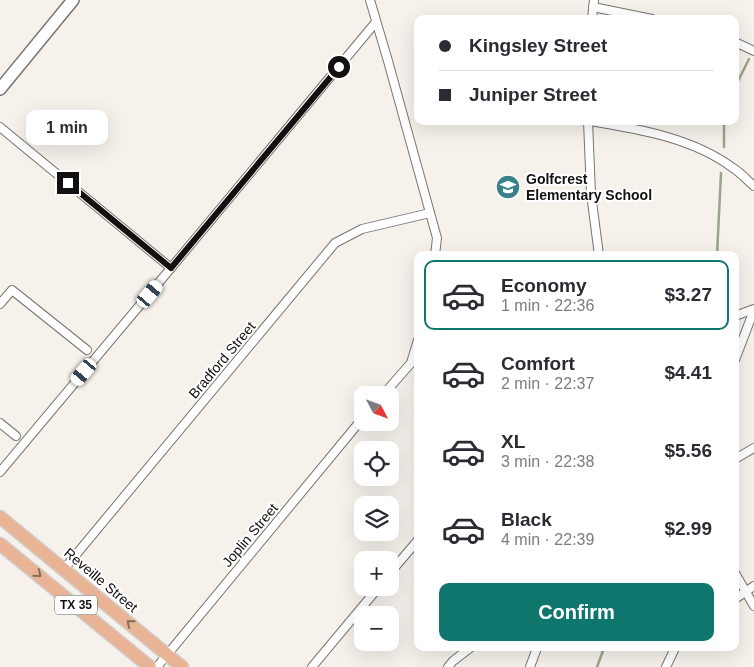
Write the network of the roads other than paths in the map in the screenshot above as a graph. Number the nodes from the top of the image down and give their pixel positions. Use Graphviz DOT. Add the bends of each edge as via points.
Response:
graph roads {
  1 [pos="73,0"];
  2 [pos="370,0"];
  3 [pos="593,3"];
  4 [pos="637,15"];
  5 [pos="376,22"];
  6 [pos="739,44"];
  7 [pos="754,51"];
  8 [pos="0,90"];
  9 [pos="589,125"];
  10 [pos="614,125"];
  11 [pos="0,127"];
  12 [pos="754,186"];
  13 [pos="430,213"];
  14 [pos="435,251"];
  15 [pos="598,251"];
  16 [pos="171,268"];
  17 [pos="0,304"];
  18 [pos="754,309"];
  19 [pos="739,315"];
  20 [pos="739,349"];
  21 [pos="87,350"];
  22 [pos="414,361"];
  23 [pos="391,386"];
  24 [pos="0,423"];
  25 [pos="354,429"];
  26 [pos="16,436"];
  27 [pos="754,448"];
  28 [pos="739,456"];
  29 [pos="0,472"];
  30 [pos="0,517"];
  31 [pos="0,544"];
  32 [pos="414,545"];
  33 [pos="399,562"];
  34 [pos="64,569"];
  35 [pos="739,580"];
  36 [pos="754,586"];
  37 [pos="746,592"];
  38 [pos="371,596"];
  39 [pos="739,597"];
  40 [pos="754,606"];
  41 [pos="466,651"];
  42 [pos="536,651"];
  43 [pos="674,651"];
  44 [pos="167,655"];
  45 [pos="150,667"];
  46 [pos="157,667"];
  47 [pos="182,667"];
  48 [pos="312,667"];
  49 [pos="448,667"];
  50 [pos="530,667"];
  51 [pos="666,667"];
  1 -- 8 [label="main road"];
  2 -- 5 [label="street"];
  3 -- 4 [label="street"];
  5 -- 13 [label="street"];
  5 -- 16 [label="street"];
  6 -- 7 [label="street"];
  9 -- 15 [label="street" via="591,194"];
  10 -- 12 [label="street" via="678,140 707,152"];
  11 -- 16 [label="street"];
  13 -- 14 [label="street" via="436,238"];
  13 -- 34 [label="street, Bradford Street" via="362,229 335,243"];
  16 -- 29 [label="street"];
  17 -- 21 [label="street" via="12,290"];
  18 -- 19 [label="street"];
  18 -- 20 [label="street"];
  22 -- 23 [label="street"];
  24 -- 26 [label="street"];
  25 -- 44 [label="street, Joplin Street"];
  27 -- 28 [label="street"];
  30 -- 34 [label="main road, Reveille Street / TX 35"];
  31 -- 45 [label="main road, TX 35, one-way"];
  32 -- 33 [label="street"];
  44 -- 34 [label="main road, Reveille Street / TX 35, one-way"];
  35 -- 37 [label="street"];
  36 -- 37 [label="street"];
  37 -- 39 [label="street"];
  37 -- 40 [label="street"];
  38 -- 48 [label="street"];
  41 -- 49 [label="street"];
  42 -- 50 [label="street"];
  43 -- 51 [label="street"];
  44 -- 46 [label="street, Joplin Street"];
  44 -- 47 [label="main road, Reveille Street / TX 35"];
}
